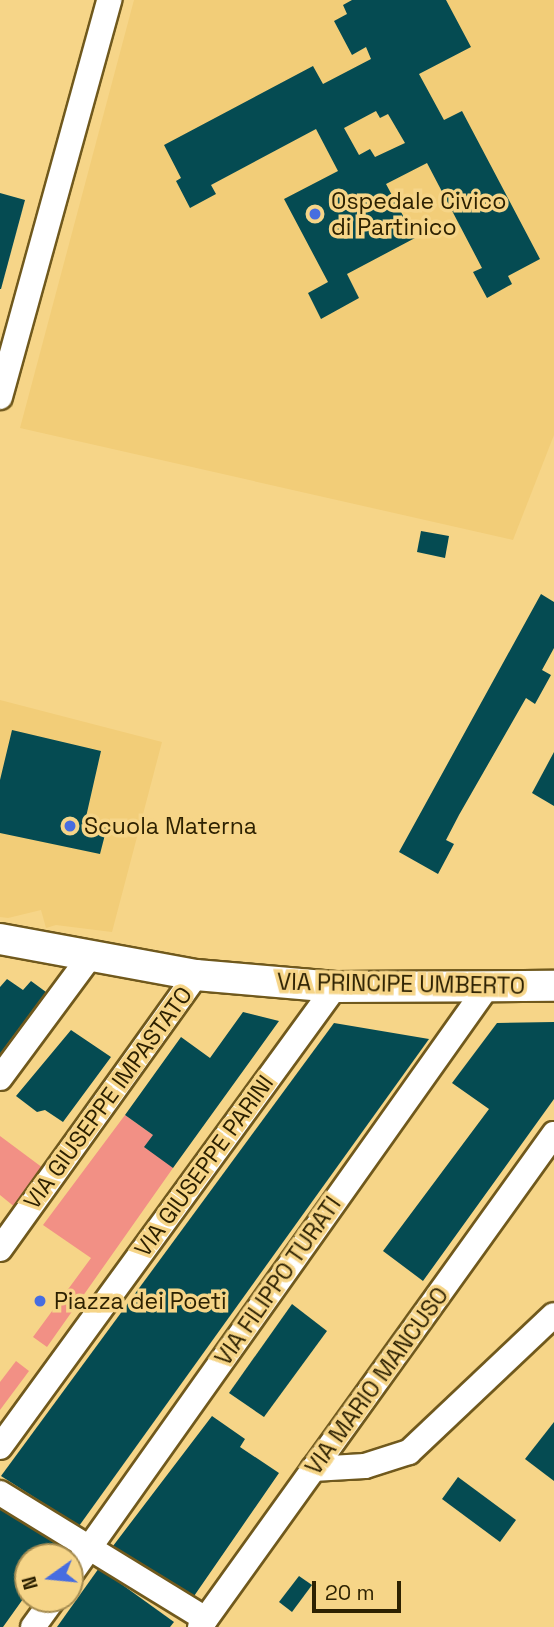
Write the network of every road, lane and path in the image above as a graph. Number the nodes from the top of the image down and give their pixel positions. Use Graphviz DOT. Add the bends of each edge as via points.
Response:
graph roads {
  1 [pos="106,1"];
  2 [pos="0,397"];
  3 [pos="0,939"];
  4 [pos="91,955"];
  5 [pos="197,975"];
  6 [pos="554,986"];
  7 [pos="335,987"];
  8 [pos="487,987"];
  9 [pos="0,1078"];
  10 [pos="554,1134"];
  11 [pos="0,1249"];
  12 [pos="554,1315"];
  13 [pos="0,1447"];
  14 [pos="313,1469"];
  15 [pos="0,1493"];
  16 [pos="89,1549"];
  17 [pos="84,1556"];
  18 [pos="203,1623"];
  1 -- 2 [label="street"];
  3 -- 4 [label="street, VIA PRINCIPE UMBERTO"];
  4 -- 5 [label="street, VIA PRINCIPE UMBERTO"];
  4 -- 9 [label="street"];
  5 -- 7 [label="street, VIA PRINCIPE UMBERTO"];
  5 -- 11 [label="street, VIA GIUSEPPE IMPASTATO"];
  6 -- 8 [label="street, VIA PRINCIPE UMBERTO"];
  7 -- 8 [label="street, VIA PRINCIPE UMBERTO"];
  7 -- 13 [label="street, VIA GIUSEPPE PARINI"];
  8 -- 16 [label="street, VIA FILIPPO TURATI"];
  10 -- 14 [label="street, VIA MARIO MANCUSO"];
  12 -- 14 [label="street" via="409,1451 365,1466"];
  14 -- 18 [label="street, VIA MARIO MANCUSO"];
  15 -- 16 [label="street"];
  16 -- 17 [label="street, VIA FILIPPO TURATI"];
  16 -- 18 [label="street"];
}
